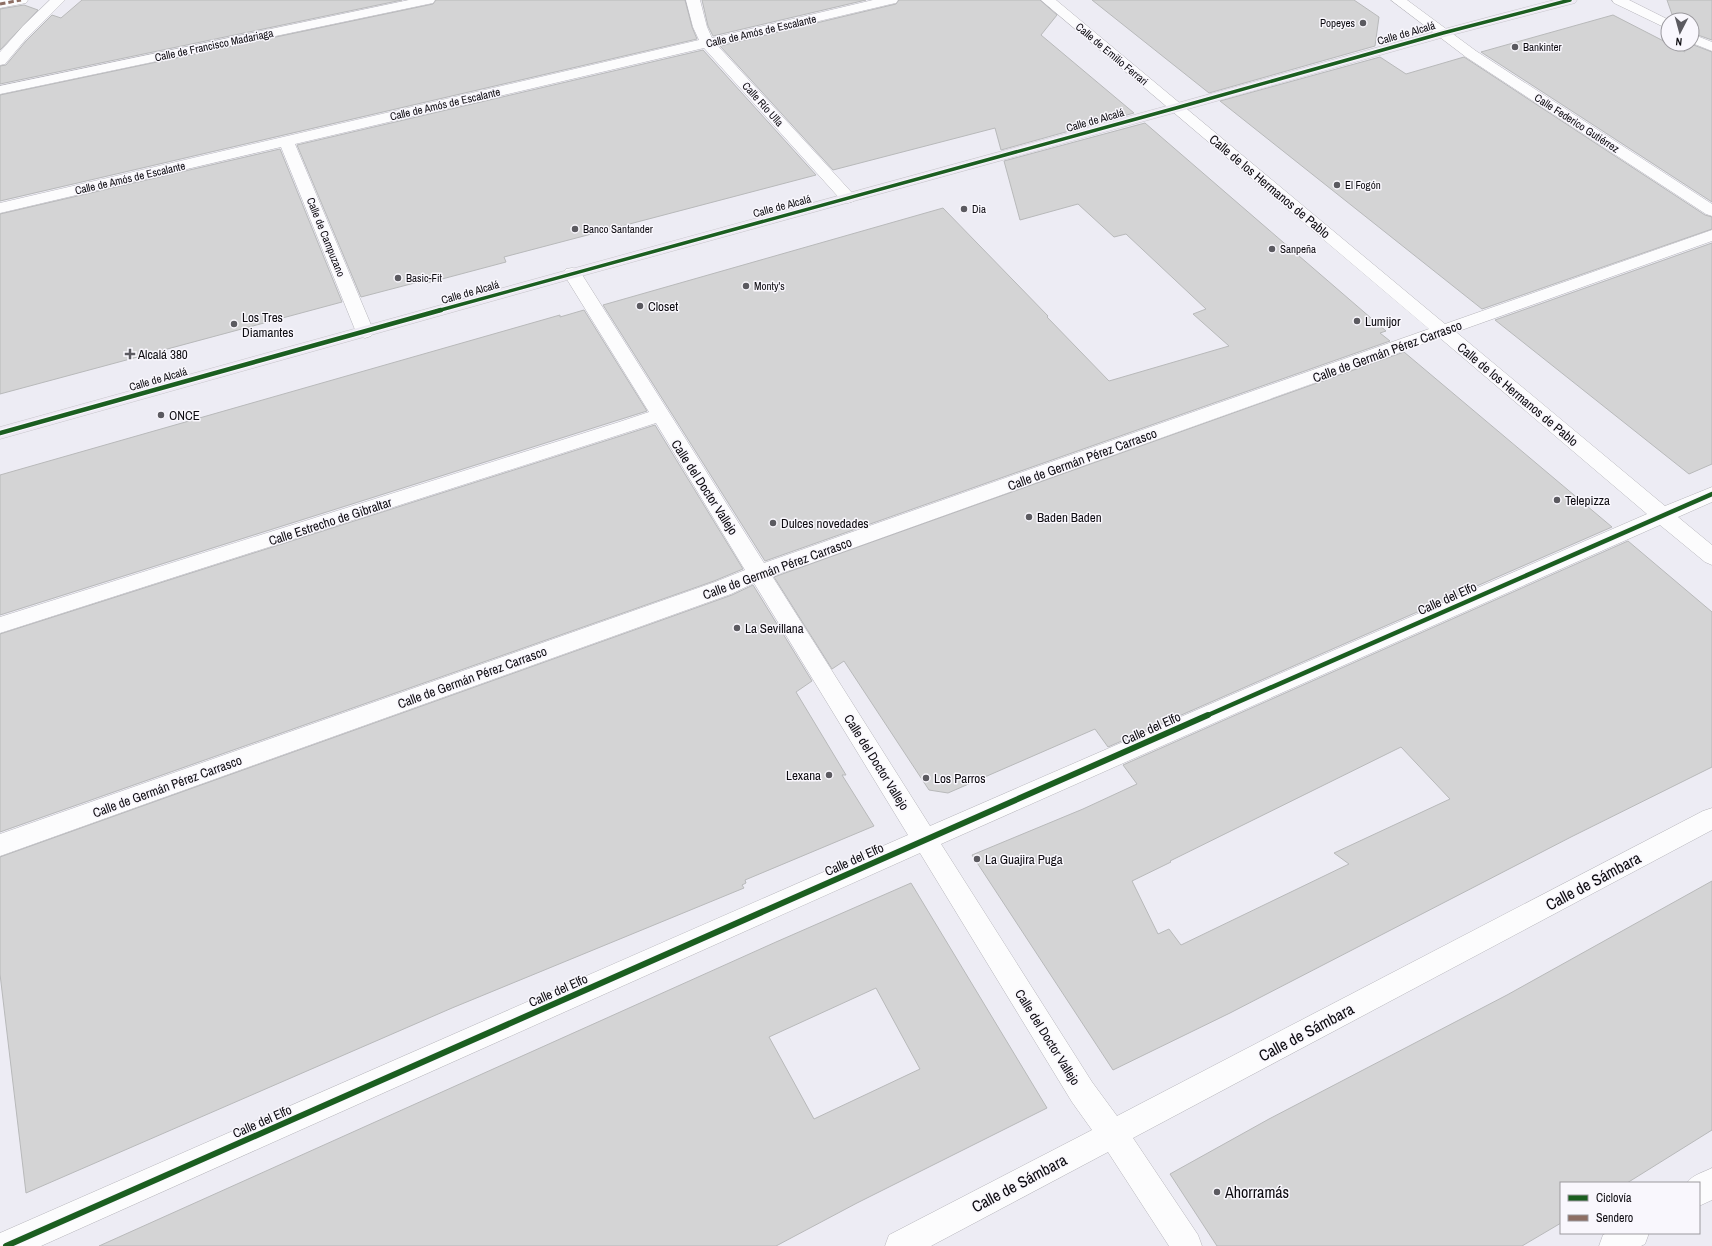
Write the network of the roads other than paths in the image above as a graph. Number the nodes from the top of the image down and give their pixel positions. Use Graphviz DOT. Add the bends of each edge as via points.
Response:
graph roads {
  1 [pos="21,0"];
  2 [pos="58,0"];
  3 [pos="428,0"];
  4 [pos="693,0"];
  5 [pos="891,0"];
  6 [pos="1048,0"];
  7 [pos="1398,0"];
  8 [pos="1570,0"];
  9 [pos="1619,0"];
  10 [pos="0,4"];
  11 [pos="1660,21"];
  12 [pos="1443,32"];
  13 [pos="1700,42"];
  14 [pos="708,44"];
  15 [pos="1712,47"];
  16 [pos="0,61"];
  17 [pos="0,90"];
  18 [pos="1176,108"];
  19 [pos="287,142"];
  20 [pos="848,198"];
  21 [pos="0,208"];
  22 [pos="1712,211"];
  23 [pos="1712,235"];
  24 [pos="572,273"];
  25 [pos="1443,331"];
  26 [pos="365,332"];
  27 [pos="659,415"];
  28 [pos="0,433"];
  29 [pos="1712,494"];
  30 [pos="1663,515"];
  31 [pos="1712,557"];
  32 [pos="760,572"];
  33 [pos="0,625"];
  34 [pos="1712,818"];
  35 [pos="925,840"];
  36 [pos="0,845"];
  37 [pos="1112,1134"];
  38 [pos="1712,1183"];
  39 [pos="1700,1190"];
  40 [pos="1632,1234"];
  41 [pos="6,1246"];
  42 [pos="900,1246"];
  43 [pos="1187,1246"];
  44 [pos="1614,1246"];
  1 -- 10 [label="street"];
  2 -- 16 [label="street" via="37,19"];
  3 -- 17 [label="street, Calle de Francisco Madariaga"];
  4 -- 14 [label="street, Calle Río Ulla" via="700,27"];
  5 -- 14 [label="street, Calle de Amós de Escalante"];
  6 -- 18 [label="street, Calle de Emilio Ferrari"];
  7 -- 12 [label="street, Calle Federico Gutiérrez"];
  8 -- 12 [label="main road, Calle de Alcalá"];
  9 -- 11 [label="street"];
  12 -- 18 [label="main road, Calle de Alcalá"];
  12 -- 22 [label="street, Calle Federico Gutiérrez" via="1471,54"];
  13 -- 15 [label="street"];
  14 -- 19 [label="street, Calle de Amós de Escalante"];
  14 -- 20 [label="street, Calle Río Ulla"];
  18 -- 20 [label="main road, Calle de Alcalá"];
  18 -- 25 [label="street, Calle de los Hermanos de Pablo"];
  19 -- 21 [label="street, Calle de Amós de Escalante"];
  19 -- 26 [label="street, Calle de Campuzano"];
  20 -- 24 [label="main road, Calle de Alcalá"];
  23 -- 25 [label="street, Calle de Germán Pérez Carrasco"];
  24 -- 26 [label="main road, Calle de Alcalá"];
  24 -- 27 [label="street, Calle del Doctor Vallejo"];
  25 -- 30 [label="street, Calle de los Hermanos de Pablo"];
  25 -- 32 [label="street, Calle de Germán Pérez Carrasco"];
  26 -- 28 [label="main road, Calle de Alcalá"];
  27 -- 32 [label="street, Calle del Doctor Vallejo"];
  27 -- 33 [label="street, Calle Estrecho de Gibraltar"];
  29 -- 30 [label="street, Calle del Elfo"];
  30 -- 31 [label="street, Calle de los Hermanos de Pablo"];
  30 -- 35 [label="street, Calle del Elfo"];
  32 -- 35 [label="street, Calle del Doctor Vallejo"];
  32 -- 36 [label="street, Calle de Germán Pérez Carrasco" via="708,593"];
  34 -- 37 [label="street, Calle de Sámbara"];
  35 -- 37 [label="street, Calle del Doctor Vallejo" via="1082,1092"];
  35 -- 41 [label="street, Calle del Elfo"];
  37 -- 42 [label="street, Calle de Sámbara"];
  37 -- 43 [label="street, Calle del Doctor Vallejo"];
  38 -- 39 [label="street"];
  40 -- 44 [label="street"];
}
